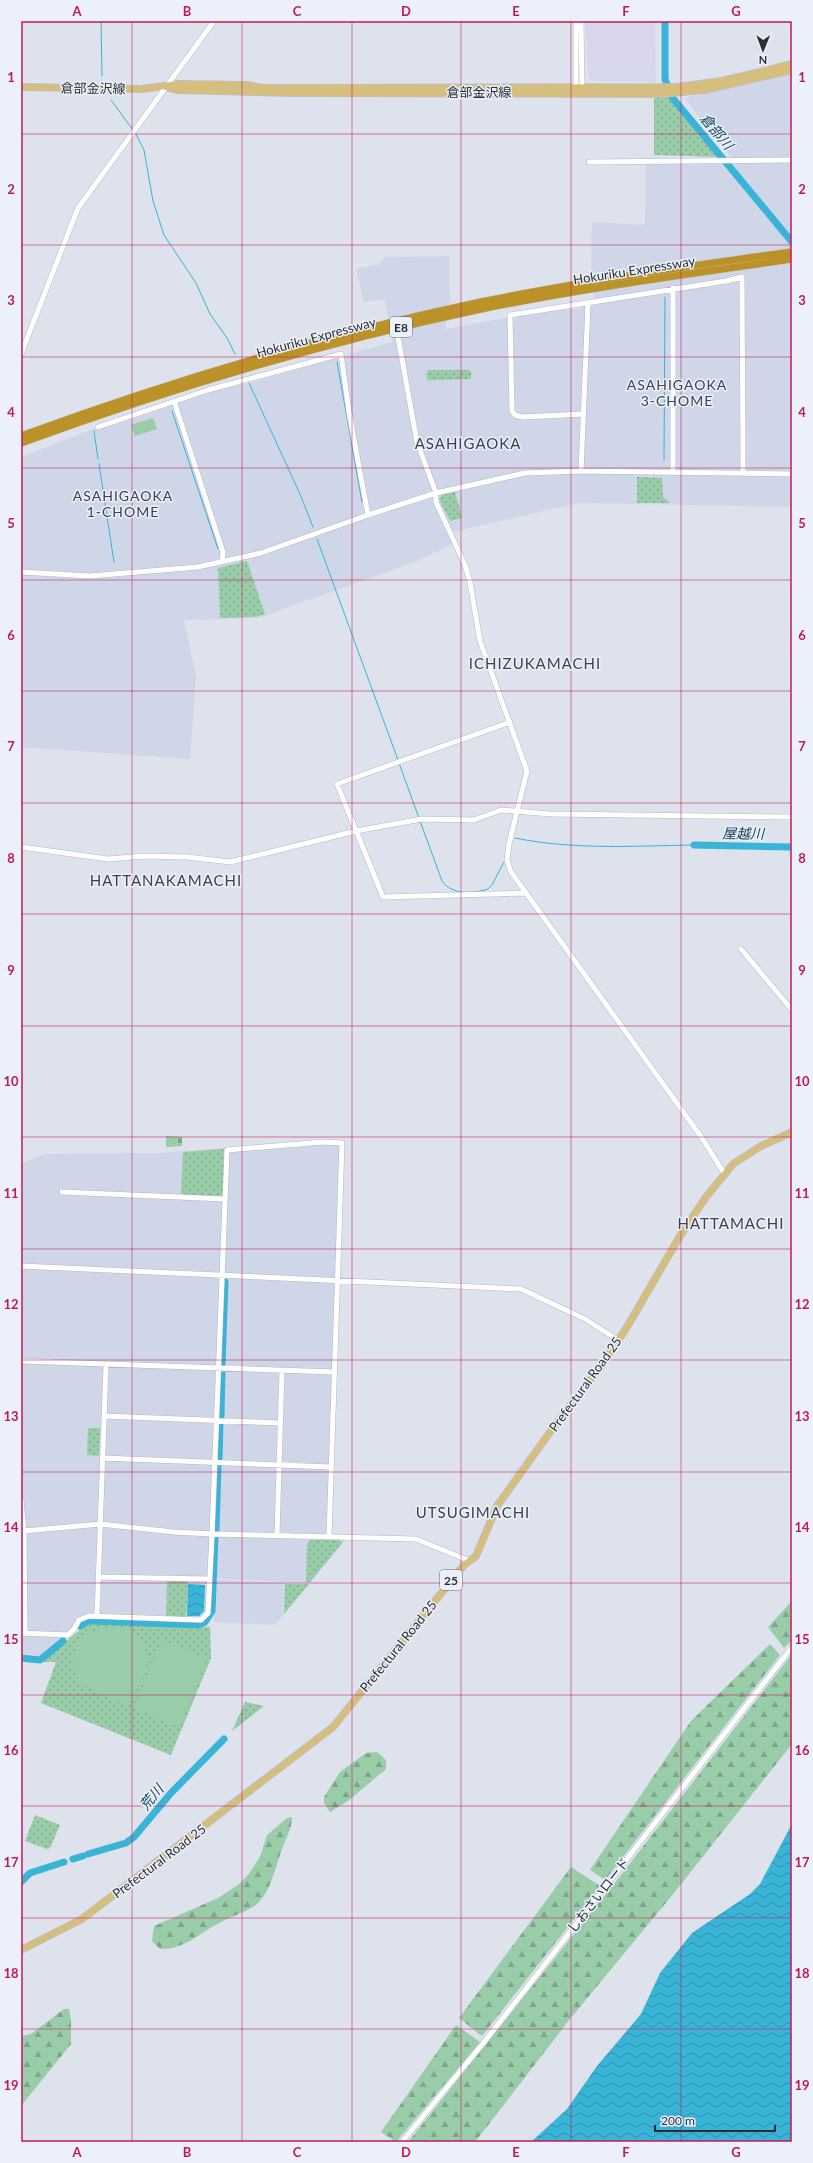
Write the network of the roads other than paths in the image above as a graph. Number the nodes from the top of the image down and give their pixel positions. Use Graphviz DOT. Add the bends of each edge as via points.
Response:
graph roads {
  1 [pos="214,21"];
  2 [pos="576,21"];
  3 [pos="582,21"];
  4 [pos="792,64"];
  5 [pos="792,70"];
  6 [pos="21,87"];
  7 [pos="164,87"];
  8 [pos="579,87"];
  9 [pos="661,90"];
  10 [pos="678,90"];
  11 [pos="792,160"];
  12 [pos="589,162"];
  13 [pos="792,252"];
  14 [pos="792,259"];
  15 [pos="673,288"];
  16 [pos="588,304"];
  17 [pos="398,337"];
  18 [pos="21,354"];
  19 [pos="174,401"];
  20 [pos="583,414"];
  21 [pos="98,427"];
  22 [pos="21,436"];
  23 [pos="21,443"];
  24 [pos="581,471"];
  25 [pos="672,472"];
  26 [pos="743,474"];
  27 [pos="792,474"];
  28 [pos="436,493"];
  29 [pos="368,515"];
  30 [pos="222,562"];
  31 [pos="21,572"];
  32 [pos="510,722"];
  33 [pos="516,811"];
  34 [pos="792,817"];
  35 [pos="356,831"];
  36 [pos="21,847"];
  37 [pos="526,893"];
  38 [pos="741,949"];
  39 [pos="792,1010"];
  40 [pos="792,1132"];
  41 [pos="724,1173"];
  42 [pos="62,1192"];
  43 [pos="225,1199"];
  44 [pos="21,1266"];
  45 [pos="222,1275"];
  46 [pos="338,1280"];
  47 [pos="618,1340"];
  48 [pos="21,1361"];
  49 [pos="106,1364"];
  50 [pos="218,1368"];
  51 [pos="282,1370"];
  52 [pos="335,1372"];
  53 [pos="104,1416"];
  54 [pos="216,1420"];
  55 [pos="280,1422"];
  56 [pos="102,1458"];
  57 [pos="215,1464"];
  58 [pos="279,1465"];
  59 [pos="331,1466"];
  60 [pos="21,1500"];
  61 [pos="100,1524"];
  62 [pos="24,1531"];
  63 [pos="212,1534"];
  64 [pos="277,1535"];
  65 [pos="329,1536"];
  66 [pos="470,1561"];
  67 [pos="98,1577"];
  68 [pos="209,1579"];
  69 [pos="97,1616"];
  70 [pos="23,1633"];
  71 [pos="792,1647"];
  72 [pos="21,1950"];
  73 [pos="402,2142"];
  1 -- 7 [label="street"];
  2 -- 8 [label="street"];
  3 -- 8 [label="street"];
  4 -- 10 [label="main road, 倉部金沢線"];
  5 -- 10 [label="main road, 倉部金沢線" via="732,84"];
  6 -- 7 [label="main road, 倉部金沢線"];
  7 -- 8 [label="main road, 倉部金沢線" via="178,84 248,85 262,88"];
  7 -- 9 [label="main road, 倉部金沢線" via="177,90 292,93"];
  7 -- 18 [label="street" via="78,208"];
  8 -- 9 [label="main road, 倉部金沢線"];
  9 -- 10 [label="main road, 倉部金沢線"];
  11 -- 12 [label="street"];
  13 -- 22 [label="highway, Hokuriku Expressway / E8" via="589,282 382,324 202,374"];
  14 -- 23 [label="highway, Hokuriku Expressway / E8" via="590,289 481,309 380,332 203,381"];
  15 -- 16 [label="street"];
  15 -- 25 [label="street"];
  15 -- 26 [label="street" via="742,277"];
  16 -- 20 [label="street"];
  16 -- 20 [label="street" via="510,315 512,411 522,417"];
  17 -- 28 [label="street" via="417,442"];
  19 -- 21 [label="street"];
  19 -- 29 [label="street" via="342,354 349,412"];
  19 -- 30 [label="street" via="223,552"];
  20 -- 24 [label="street"];
  24 -- 25 [label="street"];
  24 -- 28 [label="street" via="525,474"];
  25 -- 26 [label="street"];
  26 -- 27 [label="street"];
  28 -- 29 [label="street"];
  28 -- 32 [label="street" via="436,502 465,565 480,641"];
  29 -- 30 [label="street" via="261,553"];
  30 -- 31 [label="street" via="183,569 120,575"];
  32 -- 33 [label="street" via="528,771"];
  32 -- 35 [label="street" via="337,784"];
  33 -- 34 [label="street" via="552,814"];
  33 -- 35 [label="street" via="501,810 474,820 419,820"];
  33 -- 37 [label="street" via="507,860 511,872"];
  35 -- 36 [label="street" via="230,862 152,856 108,859"];
  35 -- 37 [label="street" via="383,897"];
  37 -- 41 [label="street"];
  38 -- 39 [label="street"];
  40 -- 41 [label="main road, Prefectural Road 25 / 25" via="761,1146"];
  41 -- 47 [label="main road, Prefectural Road 25 / 25" via="680,1236"];
  42 -- 43 [label="street"];
  43 -- 45 [label="street"];
  43 -- 46 [label="street" via="227,1150 323,1142 342,1143"];
  44 -- 45 [label="street"];
  45 -- 46 [label="street"];
  45 -- 50 [label="street"];
  46 -- 47 [label="street" via="520,1289 585,1319"];
  46 -- 52 [label="street"];
  47 -- 66 [label="main road, Prefectural Road 25 / 25" via="497,1506 476,1556"];
  48 -- 49 [label="street"];
  49 -- 50 [label="street"];
  49 -- 53 [label="street"];
  50 -- 51 [label="street"];
  50 -- 54 [label="street"];
  51 -- 52 [label="street"];
  51 -- 55 [label="street"];
  52 -- 59 [label="street"];
  53 -- 54 [label="street"];
  53 -- 56 [label="street"];
  54 -- 55 [label="street"];
  54 -- 57 [label="street"];
  55 -- 58 [label="street"];
  56 -- 57 [label="street"];
  56 -- 61 [label="street"];
  57 -- 58 [label="street"];
  57 -- 63 [label="street"];
  58 -- 59 [label="street"];
  58 -- 64 [label="street"];
  59 -- 65 [label="street"];
  60 -- 62 [label="street"];
  61 -- 62 [label="street"];
  61 -- 63 [label="street"];
  61 -- 67 [label="street"];
  62 -- 70 [label="street"];
  63 -- 64 [label="street"];
  63 -- 68 [label="street"];
  64 -- 65 [label="street"];
  65 -- 66 [label="street" via="416,1539"];
  66 -- 72 [label="main road, Prefectural Road 25 / 25" via="459,1571 333,1727 82,1919"];
  67 -- 68 [label="street"];
  67 -- 69 [label="street"];
  68 -- 69 [label="street" via="208,1613 201,1620"];
  69 -- 70 [label="street" via="79,1620 68,1635"];
  71 -- 73 [label="street, しおさいロード" via="494,2029"];
}
